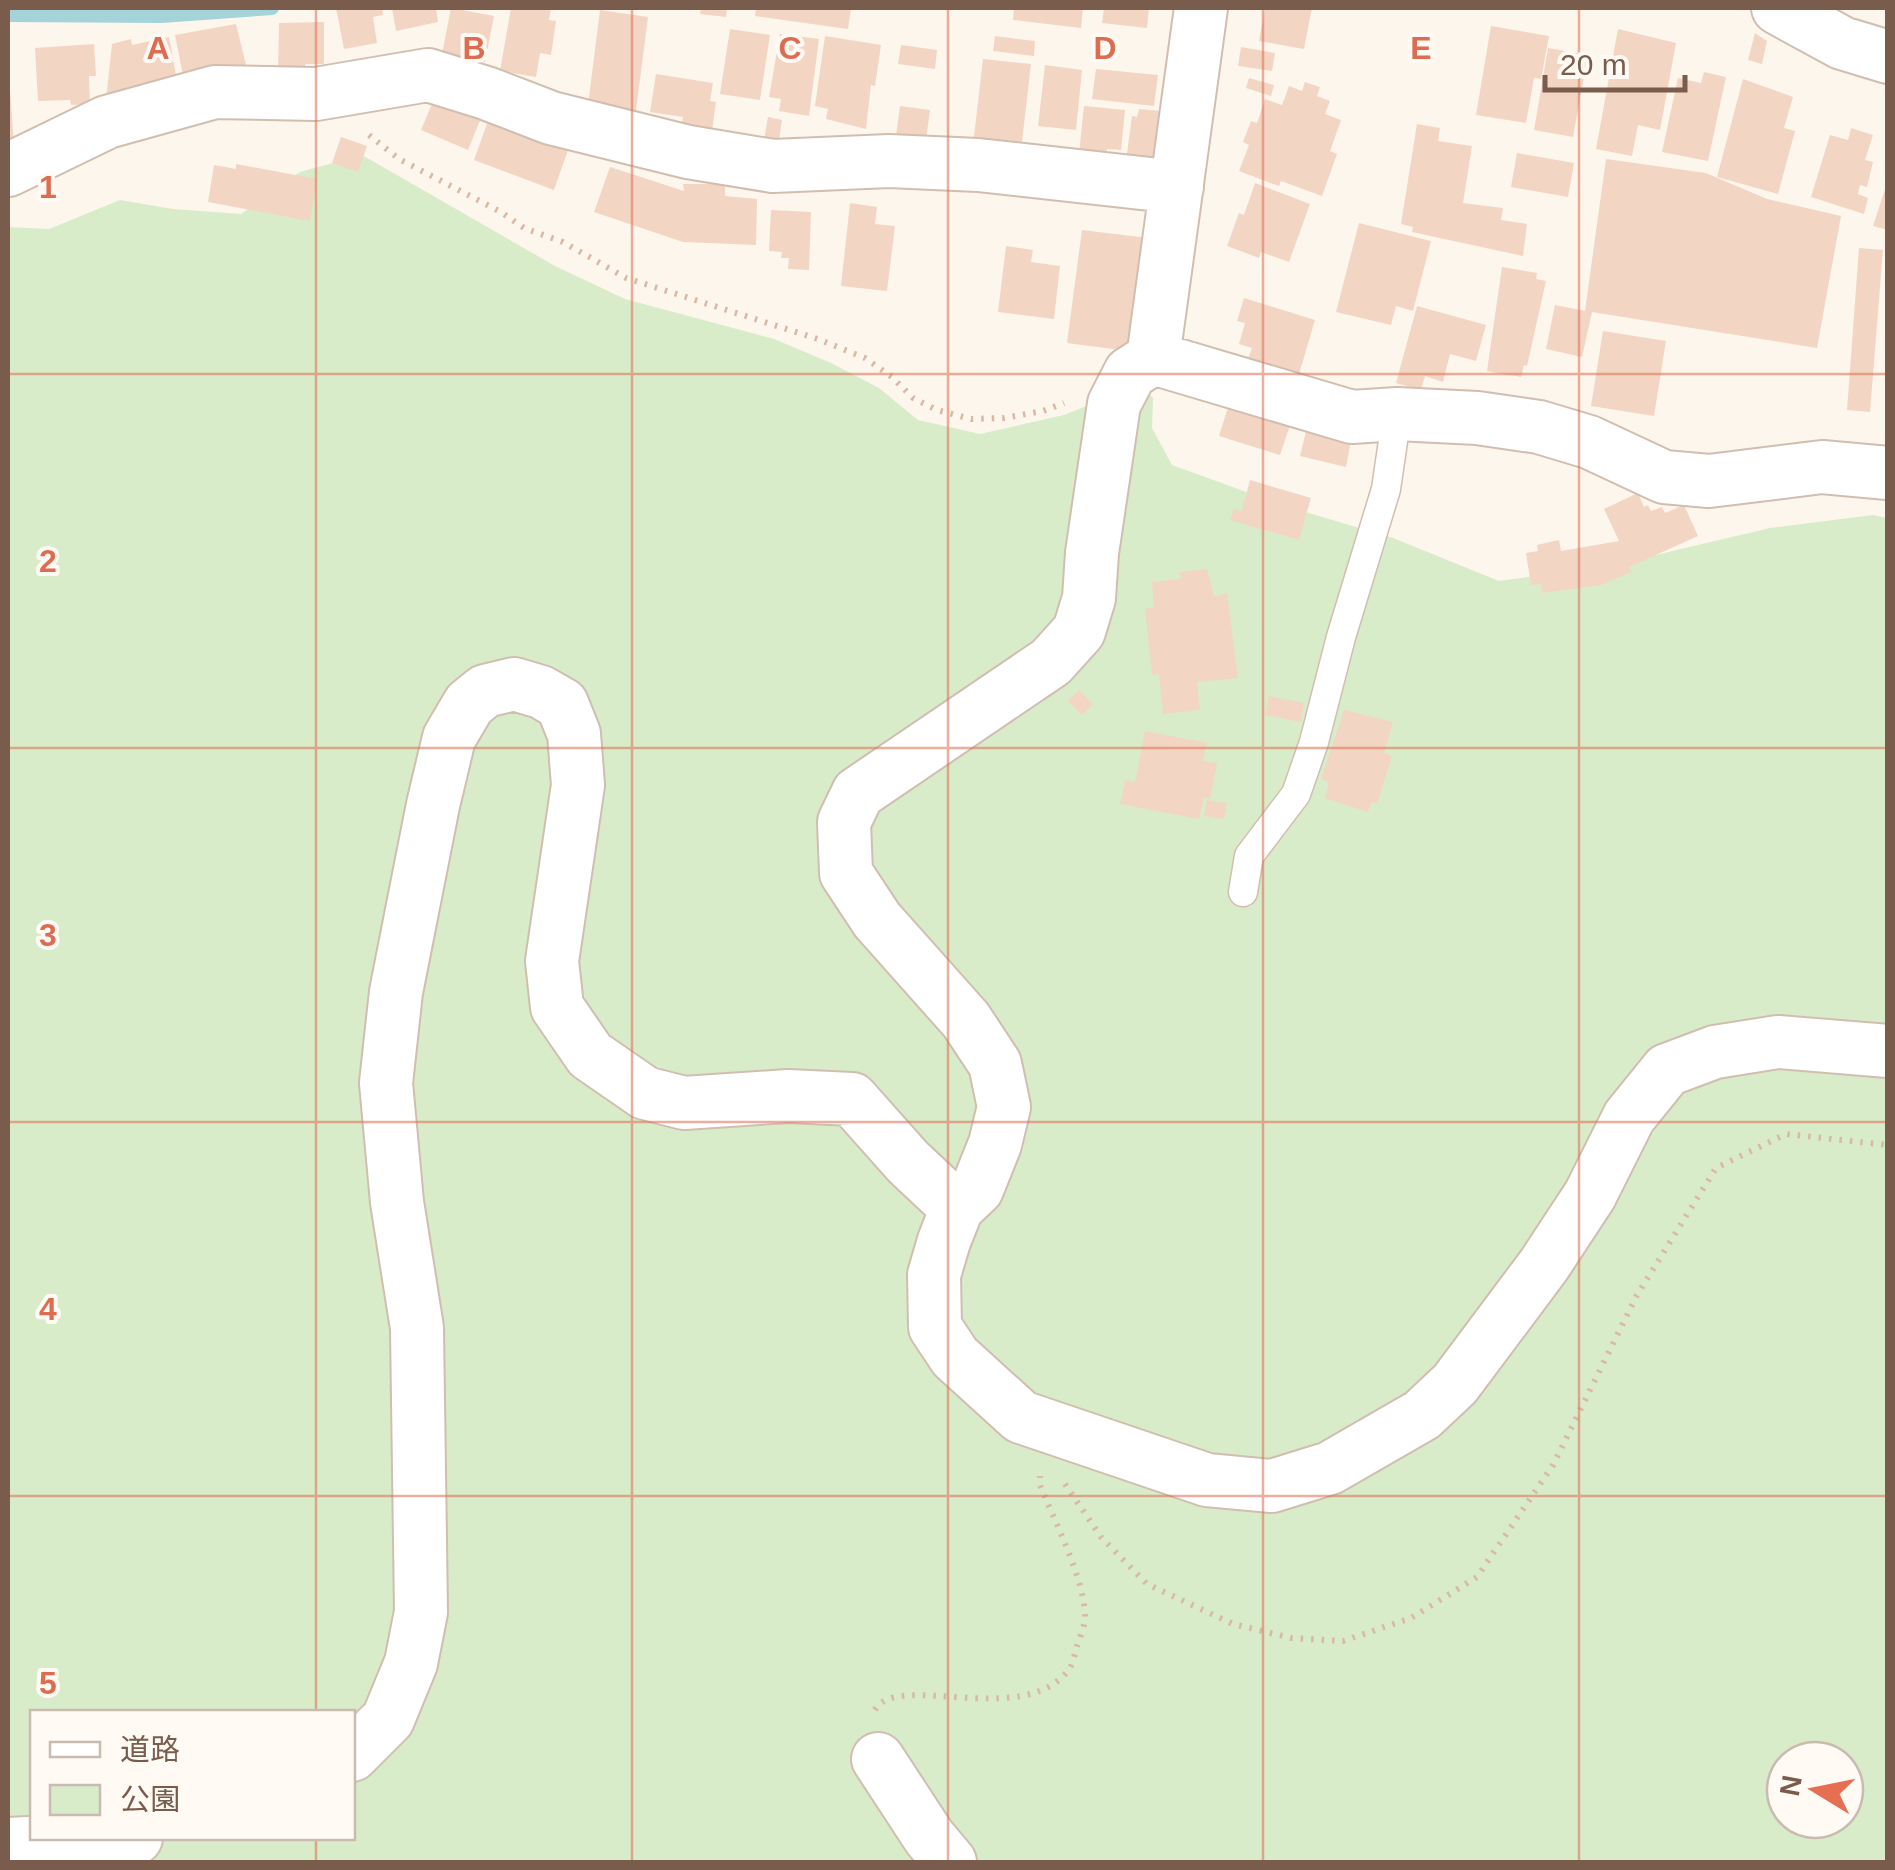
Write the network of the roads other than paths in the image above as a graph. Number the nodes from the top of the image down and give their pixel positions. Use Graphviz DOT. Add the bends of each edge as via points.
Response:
graph roads {
  1 [pos="1202,8"];
  2 [pos="1778,8"];
  3 [pos="1888,57"];
  4 [pos="8,170"];
  5 [pos="1176,188"];
  6 [pos="1154,358"];
  7 [pos="1398,414"];
  8 [pos="1888,473"];
  9 [pos="1243,892"];
  10 [pos="1888,1052"];
  11 [pos="958,1208"];
  12 [pos="355,1752"];
  13 [pos="878,1759"];
  14 [pos="93,1840"];
  15 [pos="8,1844"];
  16 [pos="950,1862"];
  1 -- 5 [label="street"];
  2 -- 3 [label="street" via="1842,43"];
  4 -- 5 [label="street" via="107,122 214,92 316,94 428,76 568,122 773,166 907,162"];
  5 -- 6 [label="street"];
  6 -- 7 [label="street" via="1352,416"];
  6 -- 11 [label="street" via="1130,373 1114,404 1079,631 1052,662 858,793 844,822 846,872 994,1064 1004,1107 995,1144 977,1189"];
  7 -- 8 [label="street" via="1540,427 1664,477 1709,482 1822,467"];
  7 -- 9 [label="lane" via="1386,489 1314,742 1296,794 1249,856"];
  10 -- 11 [label="street" via="1778,1042 1715,1052 1667,1070 1629,1117 1544,1265 1455,1384 1379,1442 1330,1468 1272,1486 1207,1480 1083,1439 1021,1417 984,1386 935,1327 934,1275"];
  11 -- 12 [label="street" via="852,1099 684,1102 644,1093 590,1055 557,1007 552,960 578,784 574,734 562,704 514,684 485,691 470,704 449,738 433,805 396,992 386,1083 416,1328 421,1612 411,1663 388,1719"];
  13 -- 16 [label="street"];
  14 -- 15 [label="street"];
}
